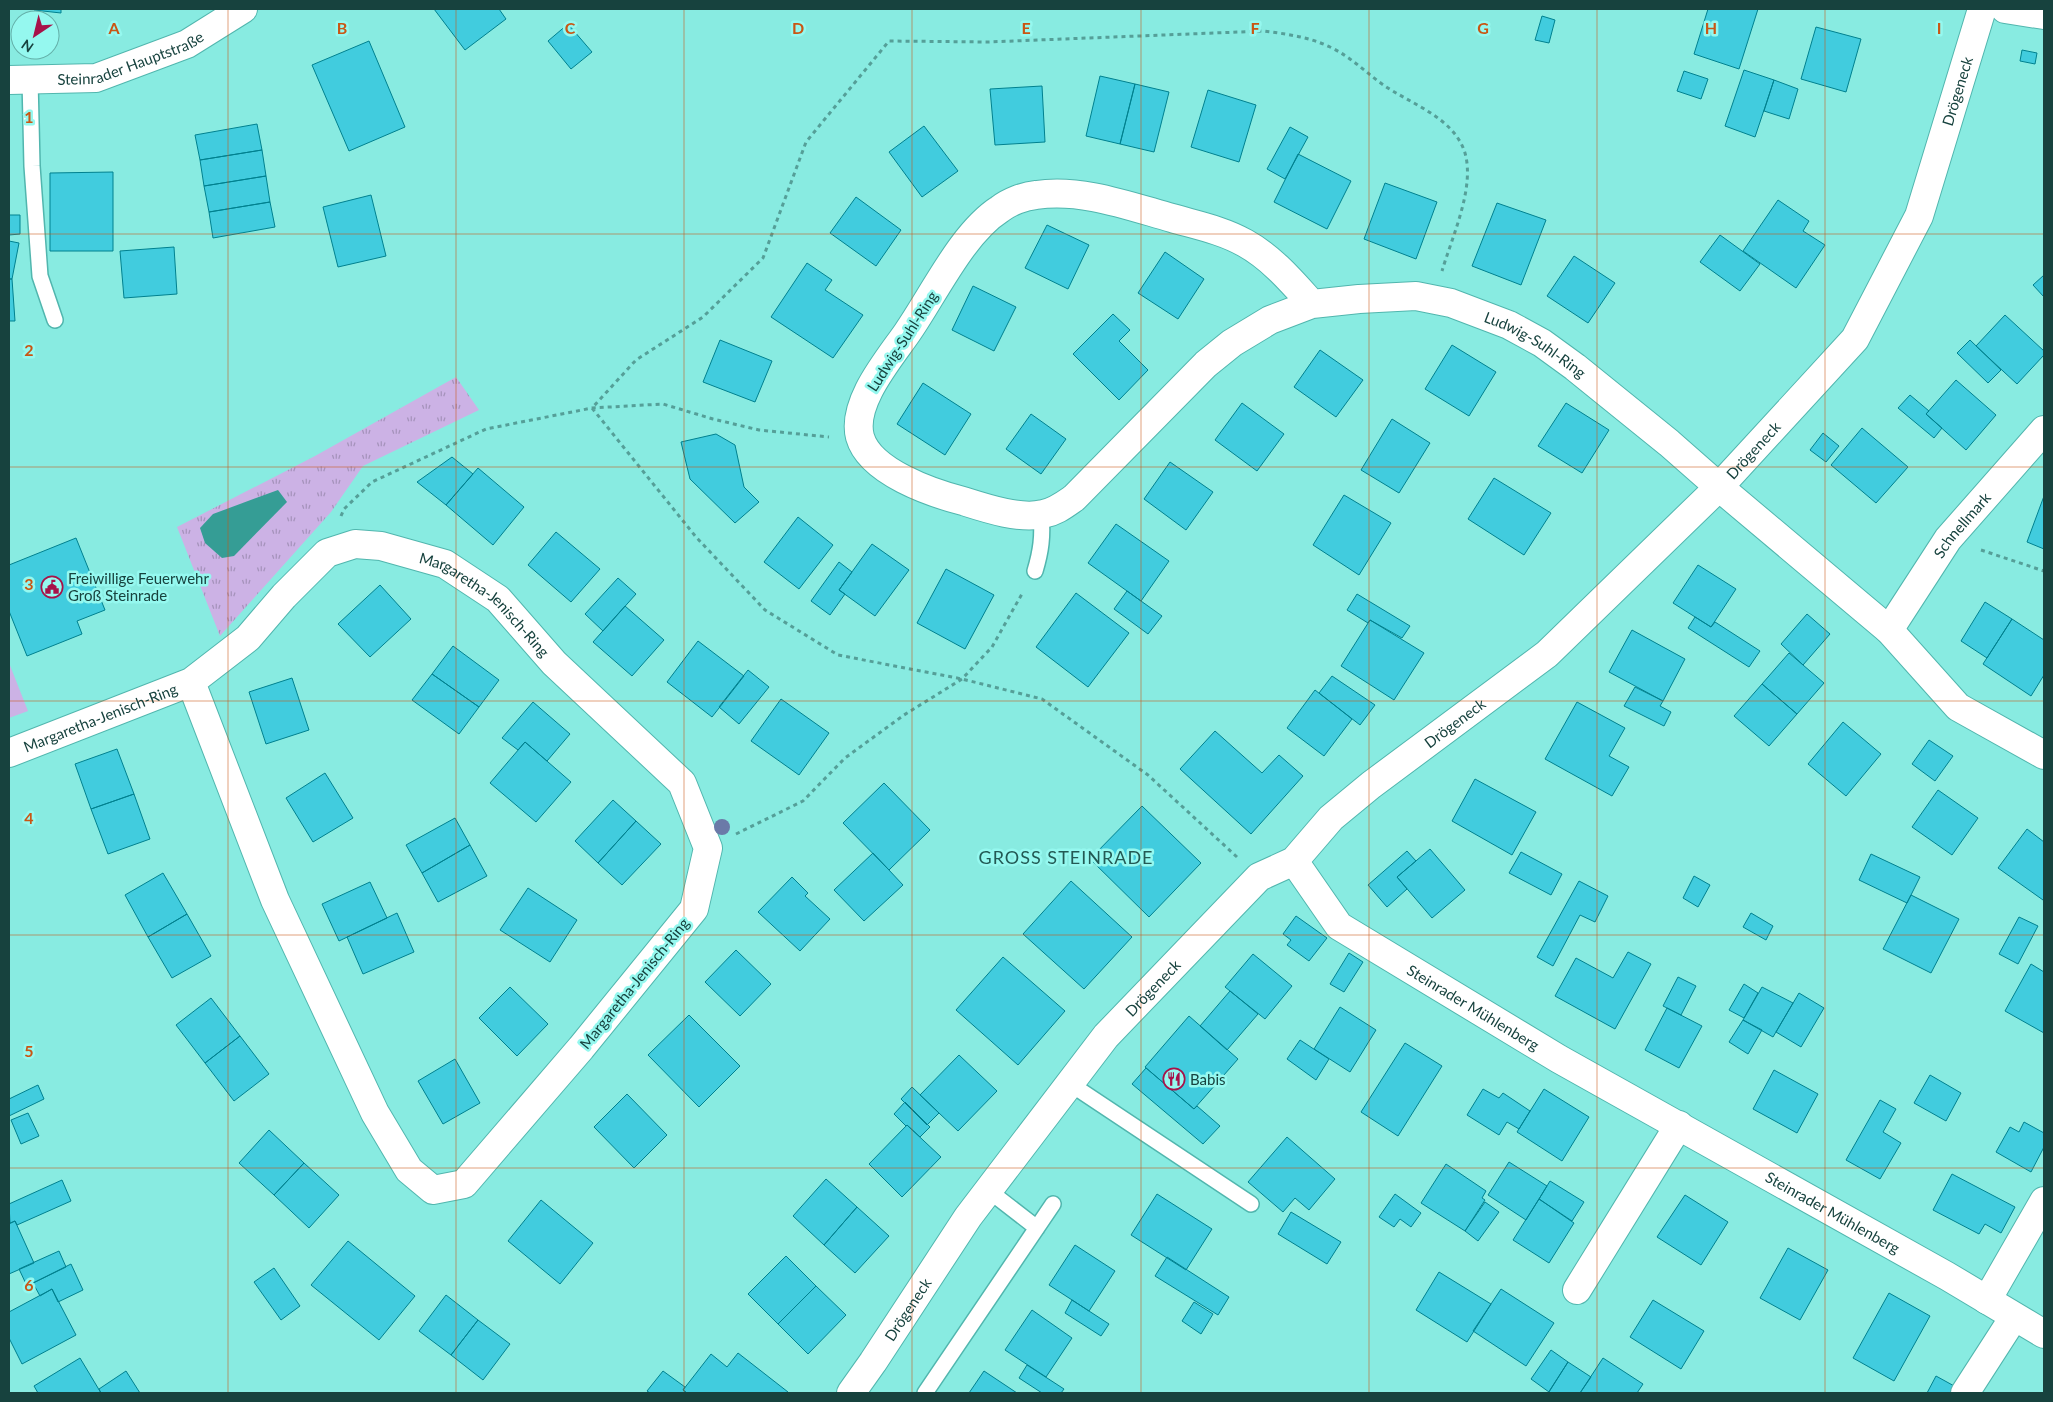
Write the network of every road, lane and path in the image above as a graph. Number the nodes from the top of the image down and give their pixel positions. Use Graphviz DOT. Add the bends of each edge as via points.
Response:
graph roads {
  1 [pos="243,9"];
  2 [pos="1982,9"];
  3 [pos="2005,9"];
  4 [pos="2044,15"];
  5 [pos="19,80"];
  6 [pos="1436,299"];
  7 [pos="1312,304"];
  8 [pos="55,320"];
  9 [pos="592,408"];
  10 [pos="2044,430"];
  11 [pos="860,438"];
  12 [pos="1719,487"];
  13 [pos="1041,515"];
  14 [pos="1948,539"];
  15 [pos="327,553"];
  16 [pos="1035,571"];
  17 [pos="2044,571"];
  18 [pos="1889,630"];
  19 [pos="962,680"];
  20 [pos="191,682"];
  21 [pos="9,753"];
  22 [pos="2044,755"];
  23 [pos="708,848"];
  24 [pos="1294,861"];
  25 [pos="1259,877"];
  26 [pos="1070,1083"];
  27 [pos="1679,1125"];
  28 [pos="988,1190"];
  29 [pos="2044,1202"];
  30 [pos="1053,1204"];
  31 [pos="1251,1204"];
  32 [pos="1037,1228"];
  33 [pos="1577,1290"];
  34 [pos="1986,1300"];
  35 [pos="2014,1317"];
  36 [pos="2044,1334"];
  37 [pos="851,1393"];
  38 [pos="925,1393"];
  39 [pos="1965,1393"];
  1 -- 5 [label="street, Steinrader Hauptstraße" via="187,44 96,78"];
  2 -- 12 [label="street, Drögeneck" via="1919,216 1854,339"];
  3 -- 4 [label="street"];
  5 -- 8 [label="lane" via="32,166 40,276"];
  6 -- 7 [label="street, Ludwig-Suhl-Ring" via="1416,296"];
  6 -- 9 [label="path" via="1468,176 1460,141 1431,113 1382,84 1351,58 1329,46 1308,38 1264,31 988,42 889,41 806,142 763,258 703,317 636,360"];
  6 -- 12 [label="street, Ludwig-Suhl-Ring" via="1478,311 1542,343 1662,437"];
  7 -- 11 [label="street, Ludwig-Suhl-Ring" via="1267,258 1245,243 1218,231 1108,200 1081,195 1035,195 1002,208 987,218 971,236 877,377 861,409 858,421"];
  7 -- 13 [label="street, Ludwig-Suhl-Ring" via="1270,320 1232,343 1206,364 1074,498"];
  9 -- 11 [label="path" via="663,404 759,430"];
  9 -- 15 [label="path" via="486,429 372,482 344,509"];
  9 -- 19 [label="path" via="696,537 765,610 838,654"];
  10 -- 14 [label="street, Schnellmark"];
  11 -- 13 [label="street, Ludwig-Suhl-Ring" via="876,460 933,493 1018,514"];
  12 -- 18 [label="street"];
  12 -- 24 [label="street, Drögeneck" via="1547,654 1371,785 1331,818"];
  13 -- 16 [label="lane" via="1043,534"];
  14 -- 17 [label="path"];
  14 -- 18 [label="street, Schnellmark"];
  15 -- 20 [label="street, Margaretha-Jenisch-Ring" via="248,638"];
  15 -- 23 [label="street, Margaretha-Jenisch-Ring" via="354,544 381,546 445,564 498,599 554,663 682,783"];
  16 -- 19 [label="path" via="992,647"];
  18 -- 22 [label="street" via="1958,708"];
  19 -- 23 [label="path" via="904,715 845,758 803,800"];
  19 -- 25 [label="path" via="1042,699 1148,775"];
  20 -- 21 [label="street, Margaretha-Jenisch-Ring"];
  20 -- 23 [label="street, Margaretha-Jenisch-Ring" via="275,900 375,1113 409,1170 433,1190 464,1184 694,909"];
  24 -- 25 [label="street, Drögeneck"];
  24 -- 27 [label="street, Steinrader Mühlenberg" via="1339,926 1544,1050"];
  25 -- 26 [label="street, Drögeneck" via="1106,1036"];
  26 -- 28 [label="street, Drögeneck"];
  26 -- 31 [label="lane"];
  27 -- 33 [label="street"];
  27 -- 34 [label="street, Steinrader Mühlenberg"];
  28 -- 32 [label="lane"];
  28 -- 37 [label="street, Drögeneck"];
  29 -- 34 [label="street"];
  30 -- 32 [label="lane"];
  32 -- 38 [label="lane"];
  34 -- 35 [label="street, Steinrader Mühlenberg"];
  35 -- 36 [label="street, Steinrader Mühlenberg"];
  35 -- 39 [label="street"];
}
